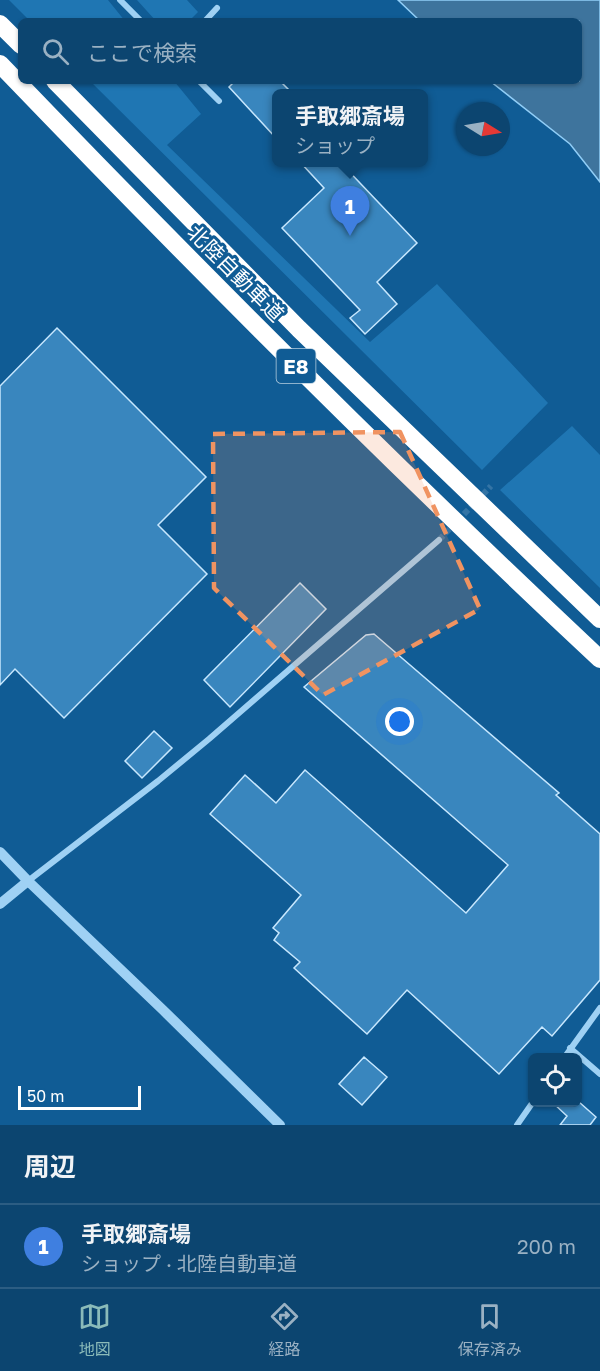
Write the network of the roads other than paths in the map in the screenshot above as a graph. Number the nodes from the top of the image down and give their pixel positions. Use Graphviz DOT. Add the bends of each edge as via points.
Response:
graph roads {
  1 [pos="120,0"];
  2 [pos="217,8"];
  3 [pos="138,18"];
  4 [pos="208,18"];
  5 [pos="0,24"];
  6 [pos="18,42"];
  7 [pos="0,64"];
  8 [pos="18,83"];
  9 [pos="19,84"];
  10 [pos="58,84"];
  11 [pos="202,84"];
  12 [pos="219,101"];
  13 [pos="439,540"];
  14 [pos="600,619"];
  15 [pos="600,659"];
  16 [pos="0,852"];
  17 [pos="28,881"];
  18 [pos="0,904"];
  19 [pos="600,1008"];
  20 [pos="570,1048"];
  21 [pos="567,1053"];
  22 [pos="600,1074"];
  23 [pos="530,1107"];
  24 [pos="280,1125"];
  25 [pos="517,1125"];
  1 -- 3 [label="street"];
  2 -- 4 [label="street"];
  5 -- 6 [label="highway"];
  7 -- 8 [label="highway, 北陸自動車道 / E8"];
  9 -- 15 [label="highway, 北陸自動車道 / E8" via="285,354"];
  10 -- 14 [label="highway, 北陸自動車道 / E8" via="299,329"];
  11 -- 12 [label="street"];
  13 -- 17 [label="street" via="209,739"];
  16 -- 17 [label="street"];
  17 -- 18 [label="street"];
  17 -- 24 [label="street"];
  19 -- 20 [label="street"];
  20 -- 21 [label="street"];
  20 -- 22 [label="street"];
  23 -- 25 [label="street"];
}
